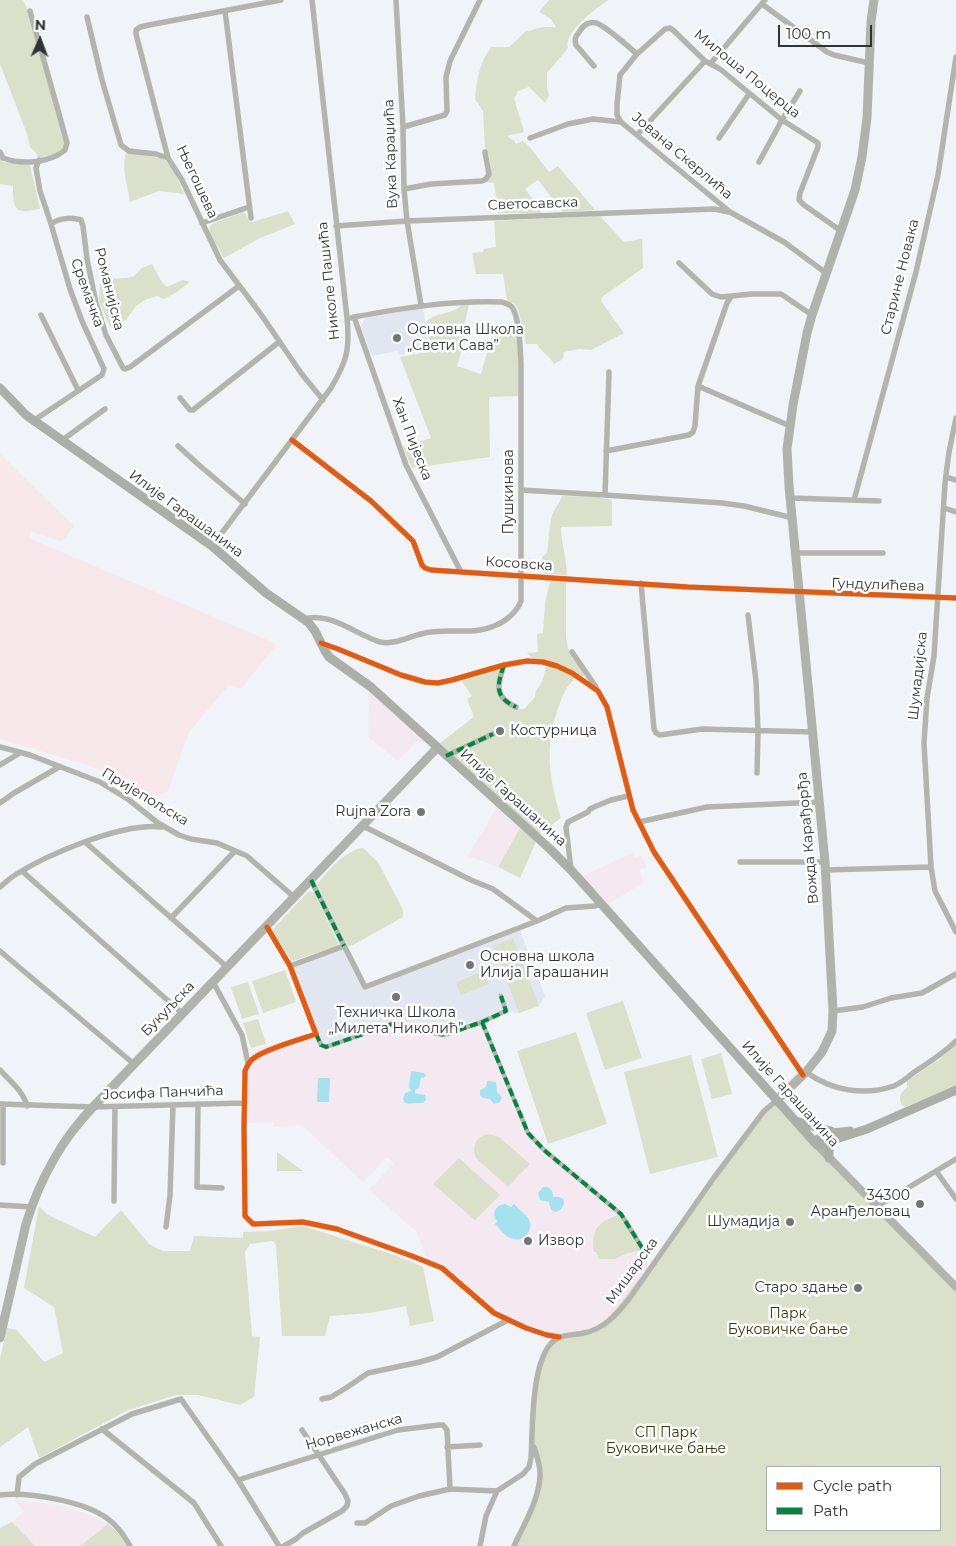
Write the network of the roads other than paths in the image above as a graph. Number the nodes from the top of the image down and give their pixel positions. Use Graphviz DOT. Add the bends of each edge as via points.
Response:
graph roads {
  1 [pos="281,0"];
  2 [pos="312,0"];
  3 [pos="396,0"];
  4 [pos="480,0"];
  5 [pos="874,0"];
  6 [pos="764,2"];
  7 [pos="243,3"];
  8 [pos="30,11"];
  9 [pos="225,11"];
  10 [pos="87,17"];
  11 [pos="670,28"];
  12 [pos="637,54"];
  13 [pos="956,57"];
  14 [pos="708,62"];
  15 [pos="869,63"];
  16 [pos="594,66"];
  17 [pos="800,91"];
  18 [pos="749,94"];
  19 [pos="782,120"];
  20 [pos="621,122"];
  21 [pos="403,127"];
  22 [pos="637,135"];
  23 [pos="530,138"];
  24 [pos="719,138"];
  25 [pos="0,152"];
  26 [pos="485,152"];
  27 [pos="168,158"];
  28 [pos="39,160"];
  29 [pos="31,162"];
  30 [pos="759,162"];
  31 [pos="36,168"];
  32 [pos="404,189"];
  33 [pos="249,207"];
  34 [pos="730,212"];
  35 [pos="251,218"];
  36 [pos="407,221"];
  37 [pos="202,223"];
  38 [pos="52,224"];
  39 [pos="336,226"];
  40 [pos="841,230"];
  41 [pos="679,263"];
  42 [pos="826,273"];
  43 [pos="239,286"];
  44 [pos="731,296"];
  45 [pos="421,305"];
  46 [pos="812,314"];
  47 [pos="41,315"];
  48 [pos="354,317"];
  49 [pos="347,318"];
  50 [pos="279,342"];
  51 [pos="609,372"];
  52 [pos="698,386"];
  53 [pos="0,388"];
  54 [pos="78,390"];
  55 [pos="180,398"];
  56 [pos="323,400"];
  57 [pos="105,409"];
  58 [pos="956,418"];
  59 [pos="33,420"];
  60 [pos="790,426"];
  61 [pos="292,440"];
  62 [pos="61,441"];
  63 [pos="178,446"];
  64 [pos="606,451"];
  65 [pos="946,477"];
  66 [pos="956,480"];
  67 [pos="520,490"];
  68 [pos="605,495"];
  69 [pos="791,498"];
  70 [pos="854,500"];
  71 [pos="879,501"];
  72 [pos="245,504"];
  73 [pos="944,508"];
  74 [pos="956,512"];
  75 [pos="793,518"];
  76 [pos="212,546"];
  77 [pos="796,553"];
  78 [pos="883,553"];
  79 [pos="462,572"];
  80 [pos="521,576"];
  81 [pos="641,583"];
  82 [pos="800,593"];
  83 [pos="938,598"];
  84 [pos="956,598"];
  85 [pos="748,615"];
  86 [pos="304,619"];
  87 [pos="321,643"];
  88 [pos="572,652"];
  89 [pos="504,665"];
  90 [pos="598,691"];
  91 [pos="516,707"];
  92 [pos="758,731"];
  93 [pos="813,732"];
  94 [pos="493,734"];
  95 [pos="0,747"];
  96 [pos="437,748"];
  97 [pos="20,752"];
  98 [pos="446,756"];
  99 [pos="0,765"];
  100 [pos="59,767"];
  101 [pos="757,774"];
  102 [pos="628,796"];
  103 [pos="819,802"];
  104 [pos="0,803"];
  105 [pos="638,822"];
  106 [pos="363,826"];
  107 [pos="166,827"];
  108 [pos="84,842"];
  109 [pos="235,851"];
  110 [pos="740,862"];
  111 [pos="825,866"];
  112 [pos="931,867"];
  113 [pos="571,870"];
  114 [pos="22,871"];
  115 [pos="311,880"];
  116 [pos="0,887"];
  117 [pos="294,897"];
  118 [pos="601,904"];
  119 [pos="171,918"];
  120 [pos="537,921"];
  121 [pos="267,926"];
  122 [pos="956,932"];
  123 [pos="344,946"];
  124 [pos="0,951"];
  125 [pos="290,966"];
  126 [pos="227,967"];
  127 [pos="956,974"];
  128 [pos="213,982"];
  129 [pos="501,996"];
  130 [pos="833,1011"];
  131 [pos="182,1014"];
  132 [pos="482,1022"];
  133 [pos="316,1034"];
  134 [pos="956,1041"];
  135 [pos="248,1063"];
  136 [pos="134,1064"];
  137 [pos="0,1070"];
  138 [pos="805,1073"];
  139 [pos="956,1090"];
  140 [pos="776,1101"];
  141 [pos="244,1103"];
  142 [pos="1,1104"];
  143 [pos="198,1104"];
  144 [pos="173,1105"];
  145 [pos="27,1106"];
  146 [pos="93,1107"];
  147 [pos="115,1107"];
  148 [pos="794,1120"];
  149 [pos="832,1136"];
  150 [pos="815,1143"];
  151 [pos="829,1158"];
  152 [pos="956,1159"];
  153 [pos="3,1164"];
  154 [pos="936,1171"];
  155 [pos="222,1188"];
  156 [pos="956,1199"];
  157 [pos="114,1201"];
  158 [pos="0,1205"];
  159 [pos="31,1207"];
  160 [pos="876,1207"];
  161 [pos="166,1227"];
  162 [pos="646,1254"];
  163 [pos="956,1287"];
  164 [pos="508,1320"];
  165 [pos="559,1337"];
  166 [pos="0,1338"];
  167 [pos="322,1399"];
  168 [pos="102,1429"];
  169 [pos="302,1430"];
  170 [pos="532,1442"];
  171 [pos="480,1445"];
  172 [pos="448,1447"];
  173 [pos="319,1455"];
  174 [pos="238,1480"];
  175 [pos="450,1489"];
  176 [pos="497,1491"];
  177 [pos="0,1495"];
  178 [pos="17,1495"];
  179 [pos="357,1523"];
  180 [pos="130,1546"];
  181 [pos="221,1546"];
  182 [pos="279,1546"];
  183 [pos="284,1546"];
  184 [pos="480,1546"];
  185 [pos="514,1546"];
  1 -- 7 [label="street, Његошева"];
  2 -- 39 [label="street, Николе Пашића"];
  3 -- 21 [label="street, Вука Караџића"];
  4 -- 21 [label="street" via="450,61 446,77 446,115"];
  5 -- 15 [label="main road, Вожда Карађорђа"];
  6 -- 14 [label="street"];
  6 -- 15 [label="street" via="827,52"];
  7 -- 9 [label="street, Његошева"];
  8 -- 28 [label="street" via="66,143 60,155"];
  9 -- 27 [label="street, Његошева" via="136,30"];
  9 -- 33 [label="street"];
  10 -- 27 [label="street" via="121,146 129,151"];
  11 -- 12 [label="street, Јована Скерлића"];
  11 -- 14 [label="street, Милоша Поцерца"];
  12 -- 16 [label="street" via="594,22 582,27 574,41"];
  12 -- 20 [label="street, Јована Скерлића" via="620,75 616,104"];
  13 -- 70 [label="street, Старине Новака" via="938,175 916,272"];
  14 -- 18 [label="street, Милоша Поцерца"];
  14 -- 22 [label="street"];
  15 -- 40 [label="main road, Вожда Карађорђа" via="862,157"];
  17 -- 19 [label="street"];
  18 -- 19 [label="street, Милоша Поцерца"];
  18 -- 24 [label="street"];
  19 -- 30 [label="street"];
  19 -- 40 [label="street, Милоша Поцерца" via="818,144 799,200"];
  20 -- 22 [label="street, Јована Скерлића"];
  20 -- 23 [label="street" via="594,119 568,124"];
  21 -- 32 [label="street, Вука Караџића"];
  22 -- 34 [label="street, Јована Скерлића"];
  25 -- 29 [label="street" via="3,158 13,162"];
  26 -- 32 [label="street" via="489,174 482,181"];
  27 -- 37 [label="street, Његошева"];
  28 -- 29 [label="street"];
  28 -- 31 [label="street"];
  29 -- 31 [label="street, Сремачка"];
  31 -- 38 [label="street, Сремачка"];
  32 -- 36 [label="street, Вука Караџића"];
  33 -- 35 [label="street"];
  33 -- 37 [label="street"];
  34 -- 36 [label="street, Светосавска" via="714,209"];
  34 -- 42 [label="street, Јована Скерлића" via="784,242"];
  36 -- 39 [label="street, Светосавска"];
  36 -- 45 [label="street, Вука Караџића"];
  37 -- 43 [label="street, Његошева" via="220,260"];
  38 -- 43 [label="street, Романијска" via="58,219 81,220 96,303 106,335 125,369"];
  38 -- 54 [label="street, Сремачка" via="70,289 104,368 102,375"];
  39 -- 49 [label="street, Николе Пашића"];
  40 -- 42 [label="main road, Вожда Карађорђа"];
  41 -- 44 [label="street" via="712,294"];
  42 -- 46 [label="main road, Вожда Карађорђа"];
  43 -- 50 [label="street, Његошева"];
  44 -- 46 [label="street" via="781,294"];
  44 -- 52 [label="street"];
  45 -- 48 [label="street"];
  45 -- 67 [label="street, Пушкинова" via="506,303 514,310 522,387"];
  46 -- 60 [label="main road, Вожда Карађорђа"];
  47 -- 54 [label="street"];
  48 -- 49 [label="street"];
  48 -- 79 [label="street, Хан Пијеска" via="406,465"];
  49 -- 56 [label="street, Николе Пашића" via="345,360 341,373"];
  50 -- 55 [label="street" via="193,410"];
  50 -- 56 [label="street, Његошева"];
  51 -- 64 [label="street"];
  52 -- 60 [label="street"];
  52 -- 64 [label="street" via="695,426 689,435"];
  53 -- 59 [label="main road, Илије Гарашанина"];
  54 -- 59 [label="street, Сремачка"];
  56 -- 61 [label="street, Николе Пашића"];
  57 -- 62 [label="street"];
  58 -- 65 [label="street, Шумадијска"];
  59 -- 62 [label="main road, Илије Гарашанина"];
  60 -- 69 [label="main road, Вожда Карађорђа" via="787,449"];
  61 -- 72 [label="street, Николе Пашића"];
  61 -- 79 [label="street, Косовска" via="371,501 413,541 425,568"];
  62 -- 76 [label="main road, Илије Гарашанина"];
  63 -- 72 [label="street"];
  64 -- 68 [label="street"];
  65 -- 66 [label="street"];
  65 -- 73 [label="street, Шумадијска"];
  67 -- 68 [label="street"];
  67 -- 80 [label="street, Пушкинова"];
  68 -- 75 [label="street" via="724,503"];
  69 -- 70 [label="street"];
  69 -- 75 [label="main road, Вожда Карађорђа"];
  70 -- 71 [label="street"];
  72 -- 76 [label="street, Николе Пашића"];
  73 -- 74 [label="street"];
  73 -- 83 [label="street, Шумадијска"];
  75 -- 77 [label="main road, Вожда Карађорђа"];
  76 -- 86 [label="main road, Илије Гарашанина" via="266,593"];
  77 -- 78 [label="street"];
  77 -- 82 [label="main road, Вожда Карађорђа"];
  79 -- 80 [label="street, Косовска"];
  80 -- 81 [label="street, Косовска"];
  80 -- 86 [label="street, Пушкинова" via="519,606 503,621 482,630 422,633 387,643 318,617"];
  81 -- 82 [label="street, Косовска"];
  81 -- 92 [label="street" via="656,733 702,729"];
  82 -- 83 [label="street, Гундулићева"];
  82 -- 93 [label="main road, Вожда Карађорђа"];
  83 -- 84 [label="street, Гундулићева"];
  83 -- 112 [label="street, Шумадијска" via="924,743"];
  85 -- 92 [label="street"];
  86 -- 87 [label="main road, Илије Гарашанина"];
  87 -- 89 [label="street" via="425,682 452,680"];
  87 -- 96 [label="main road, Илије Гарашанина" via="332,660 371,687"];
  88 -- 90 [label="street"];
  89 -- 90 [label="street" via="543,662 557,666"];
  89 -- 91 [label="street" via="499,681 500,694"];
  90 -- 102 [label="street" via="607,707"];
  92 -- 93 [label="street"];
  92 -- 101 [label="street"];
  93 -- 103 [label="main road, Вожда Карађорђа"];
  94 -- 98 [label="street"];
  95 -- 97 [label="street, Пријепољска"];
  96 -- 98 [label="main road, Илије Гарашанина"];
  96 -- 106 [label="main road, Букуљска"];
  97 -- 99 [label="street"];
  97 -- 100 [label="street, Пријепољска"];
  98 -- 113 [label="main road, Илије Гарашанина"];
  100 -- 104 [label="street"];
  100 -- 107 [label="street, Пријепољска" via="100,782"];
  102 -- 105 [label="street"];
  102 -- 113 [label="street" via="610,800 568,822"];
  103 -- 105 [label="street" via="707,807"];
  103 -- 111 [label="main road, Вожда Карађорђа"];
  105 -- 138 [label="street" via="654,852"];
  106 -- 115 [label="main road, Букуљска"];
  106 -- 120 [label="street" via="493,889"];
  107 -- 108 [label="street" via="124,829"];
  107 -- 109 [label="street, Пријепољска" via="179,835"];
  108 -- 114 [label="street"];
  108 -- 119 [label="street"];
  109 -- 117 [label="street, Пријепољска" via="247,856"];
  109 -- 119 [label="street"];
  110 -- 111 [label="street"];
  111 -- 112 [label="street"];
  111 -- 130 [label="main road, Вожда Карађорђа"];
  112 -- 122 [label="street, Шумадијска" via="935,891"];
  113 -- 118 [label="main road, Илије Гарашанина"];
  114 -- 116 [label="street"];
  114 -- 131 [label="street"];
  115 -- 117 [label="main road, Букуљска"];
  115 -- 123 [label="street"];
  117 -- 121 [label="main road, Букуљска"];
  118 -- 120 [label="street" via="566,908"];
  118 -- 140 [label="main road, Илије Гарашанина"];
  119 -- 126 [label="street"];
  120 -- 123 [label="street" via="365,987"];
  121 -- 125 [label="street"];
  121 -- 126 [label="main road, Букуљска"];
  123 -- 125 [label="street"];
  124 -- 136 [label="street"];
  125 -- 133 [label="street"];
  126 -- 128 [label="main road, Букуљска"];
  127 -- 130 [label="street" via="922,993"];
  128 -- 131 [label="main road, Букуљска"];
  128 -- 135 [label="street" via="242,1035"];
  129 -- 132 [label="street" via="506,1011"];
  130 -- 138 [label="main road, Вожда Карађорђа" via="832,1031 826,1045"];
  131 -- 136 [label="main road, Букуљска"];
  132 -- 133 [label="street" via="444,1035 392,1024 326,1046 321,1045"];
  132 -- 162 [label="street" via="528,1133 621,1214"];
  133 -- 135 [label="street" via="264,1052"];
  134 -- 138 [label="street" via="893,1086 845,1090"];
  135 -- 141 [label="street, Јосифа Панчића" via="244,1076"];
  136 -- 146 [label="main road, Букуљска"];
  137 -- 145 [label="street" via="19,1091"];
  138 -- 140 [label="main road, Вожда Карађорђа"];
  139 -- 149 [label="main road" via="867,1129"];
  140 -- 148 [label="main road, Илије Гарашанина"];
  140 -- 165 [label="street, Мишарска" via="713,1179 615,1316 596,1330"];
  141 -- 143 [label="street, Јосифа Панчића"];
  141 -- 164 [label="street" via="245,1216 253,1224 303,1222 337,1229 412,1256 442,1268 494,1313"];
  142 -- 145 [label="street, Јосифа Панчића"];
  142 -- 153 [label="street"];
  143 -- 144 [label="street, Јосифа Панчића"];
  143 -- 155 [label="street" via="197,1187"];
  144 -- 147 [label="street, Јосифа Панчића"];
  144 -- 161 [label="street"];
  145 -- 146 [label="street, Јосифа Панчића"];
  146 -- 147 [label="street, Јосифа Панчића"];
  146 -- 159 [label="main road, Букуљска" via="60,1151"];
  147 -- 157 [label="street"];
  148 -- 149 [label="main road"];
  148 -- 150 [label="main road, Илије Гарашанина"];
  149 -- 150 [label="main road" via="822,1135"];
  149 -- 151 [label="main road"];
  150 -- 151 [label="street, Илије Гарашанина"];
  151 -- 160 [label="street, Илије Гарашанина"];
  152 -- 154 [label="street"];
  154 -- 156 [label="street"];
  154 -- 160 [label="street"];
  158 -- 159 [label="street"];
  159 -- 166 [label="main road, Букуљска"];
  160 -- 163 [label="street, Илије Гарашанина"];
  164 -- 165 [label="street"];
  164 -- 167 [label="street" via="437,1357 368,1373 331,1397"];
  165 -- 170 [label="street" via="545,1349 537,1375"];
  168 -- 174 [label="street" via="132,1414 182,1400"];
  168 -- 178 [label="street" via="24,1472 19,1477"];
  168 -- 181 [label="street" via="194,1504"];
  169 -- 173 [label="street"];
  170 -- 176 [label="street" via="529,1467"];
  170 -- 185 [label="street" via="540,1476 535,1501"];
  171 -- 172 [label="street"];
  172 -- 173 [label="street, Норвежанска" via="446,1427 439,1425 398,1430"];
  172 -- 175 [label="street, Норвежанска"];
  173 -- 174 [label="street, Норвежанска"];
  173 -- 183 [label="street" via="345,1494 347,1506"];
  174 -- 182 [label="street"];
  175 -- 176 [label="street"];
  175 -- 179 [label="street" via="404,1500 365,1523"];
  176 -- 184 [label="street" via="486,1516"];
  177 -- 178 [label="street"];
  178 -- 180 [label="street" via="88,1509 108,1519"];
}
